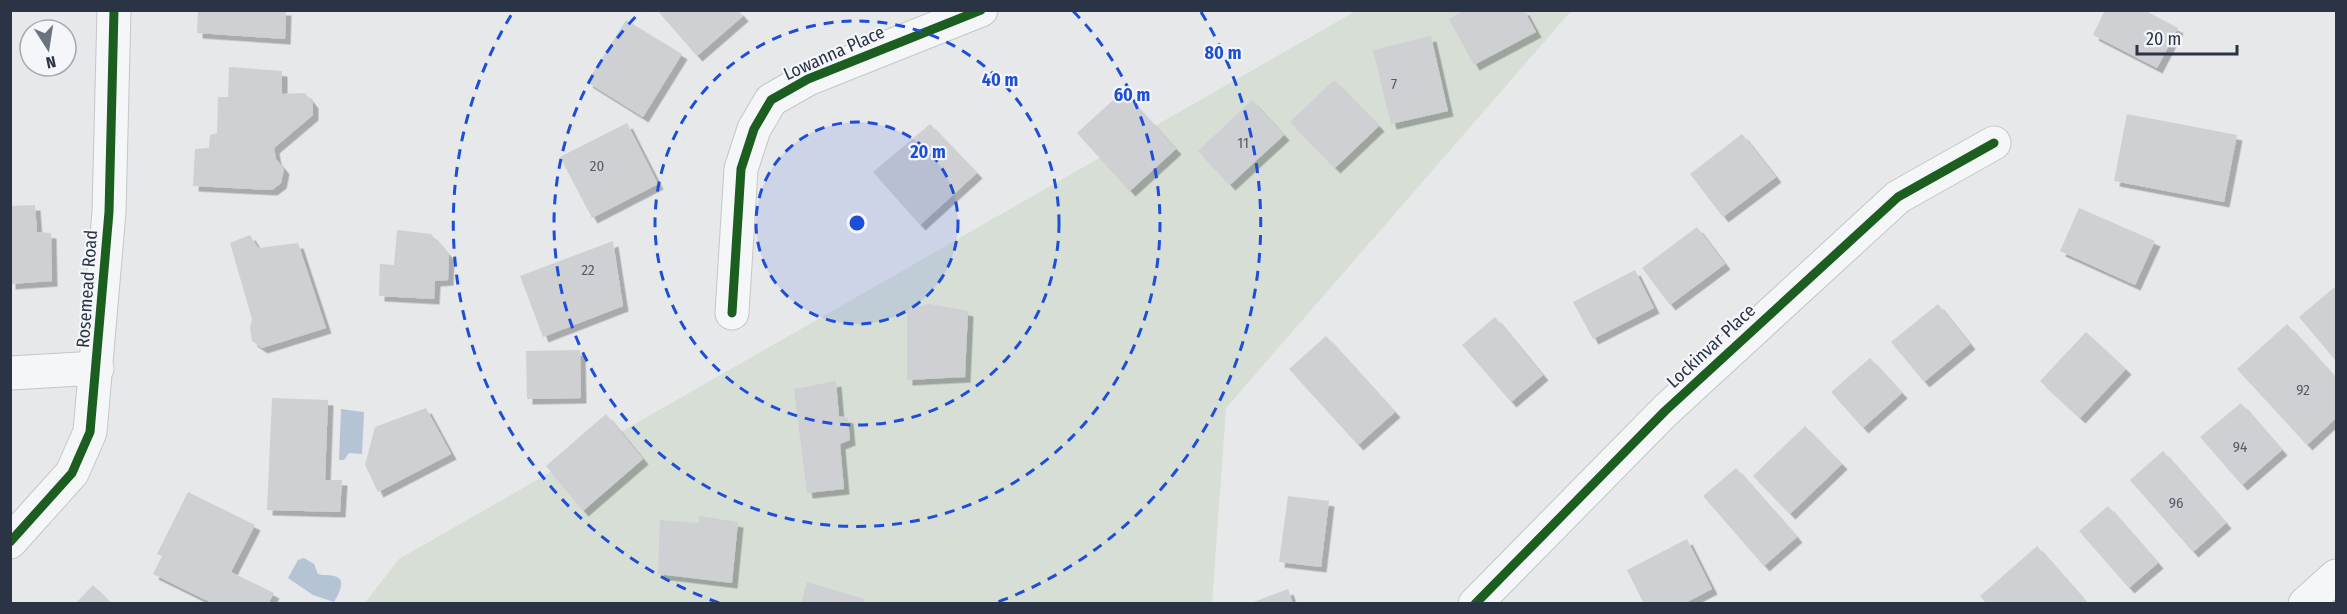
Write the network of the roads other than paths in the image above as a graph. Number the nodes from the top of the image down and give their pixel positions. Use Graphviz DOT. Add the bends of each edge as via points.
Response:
graph roads {
  1 [pos="114,10"];
  2 [pos="981,10"];
  3 [pos="1994,143"];
  4 [pos="732,313"];
  5 [pos="97,368"];
  6 [pos="10,373"];
  7 [pos="10,542"];
  8 [pos="2337,576"];
  9 [pos="1475,603"];
  10 [pos="2305,603"];
  1 -- 5 [label="street, Rosemead Road" via="109,212"];
  2 -- 4 [label="street, Lowanna Place" via="808,79 771,100 754,129 741,169"];
  3 -- 9 [label="street, Lockinvar Place" via="1898,196 1665,411"];
  5 -- 6 [label="street"];
  5 -- 7 [label="street, Rosemead Road" via="90,432 72,473"];
  8 -- 10 [label="street"];
}
